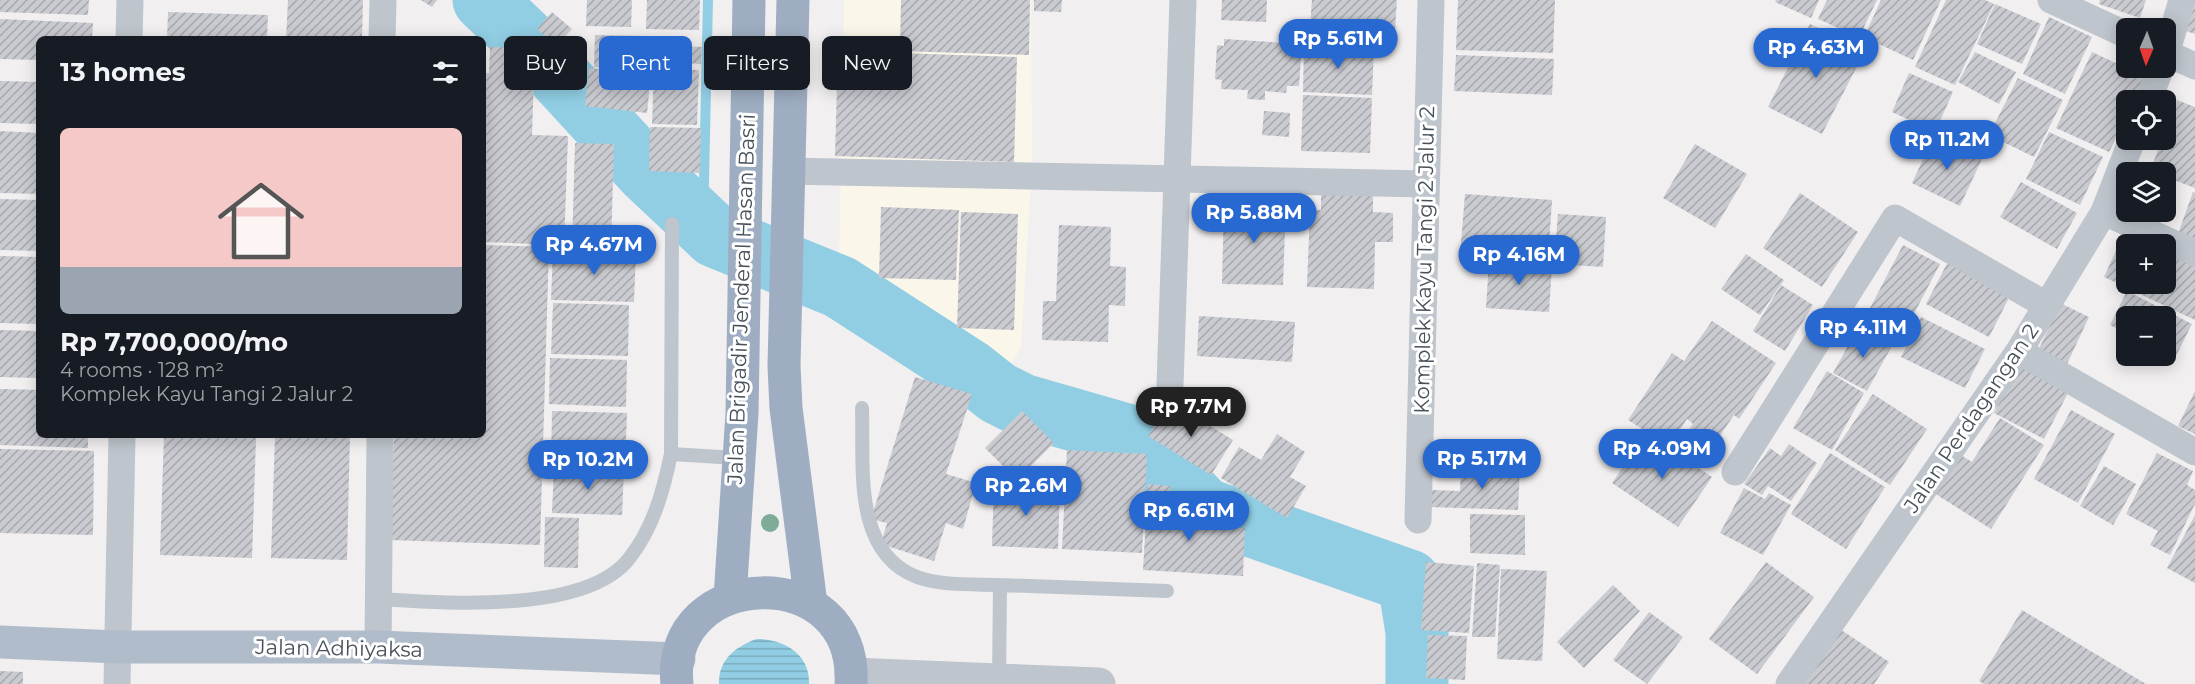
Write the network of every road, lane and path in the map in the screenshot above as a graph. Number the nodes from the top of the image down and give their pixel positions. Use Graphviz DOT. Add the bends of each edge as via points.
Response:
graph roads {
  1 [pos="130,0"];
  2 [pos="383,0"];
  3 [pos="749,0"];
  4 [pos="793,0"];
  5 [pos="1183,0"];
  6 [pos="1431,0"];
  7 [pos="2051,0"];
  8 [pos="2182,0"];
  9 [pos="2176,20"];
  10 [pos="2116,30"];
  11 [pos="129,36"];
  12 [pos="382,36"];
  13 [pos="748,36"];
  14 [pos="791,36"];
  15 [pos="2176,57"];
  16 [pos="2195,66"];
  17 [pos="747,90"];
  18 [pos="789,90"];
  19 [pos="2128,150"];
  20 [pos="787,171"];
  21 [pos="1177,179"];
  22 [pos="1426,184"];
  23 [pos="2104,212"];
  24 [pos="672,224"];
  25 [pos="2195,253"];
  26 [pos="2046,305"];
  27 [pos="2019,351"];
  28 [pos="1170,385"];
  29 [pos="862,408"];
  30 [pos="122,438"];
  31 [pos="380,438"];
  32 [pos="2195,452"];
  33 [pos="671,454"];
  34 [pos="737,458"];
  35 [pos="1735,472"];
  36 [pos="1418,520"];
  37 [pos="1000,585"];
  38 [pos="1167,591"];
  39 [pos="729,598"];
  40 [pos="380,599"];
  41 [pos="811,604"];
  42 [pos="0,642"];
  43 [pos="118,647"];
  44 [pos="378,647"];
  45 [pos="678,671"];
  46 [pos="851,679"];
  47 [pos="999,682"];
  48 [pos="117,684"];
  49 [pos="1099,684"];
  50 [pos="1789,684"];
  1 -- 11 [label="street"];
  2 -- 12 [label="street"];
  3 -- 13 [label="highway, Jalan Brigadir Jenderal Hasan Basri"];
  4 -- 14 [label="highway, Jalan Brigadir Jenderal Hasan Basri"];
  5 -- 21 [label="street"];
  6 -- 22 [label="street, Komplek Kayu Tangi 2 Jalur 2"];
  7 -- 10 [label="street"];
  8 -- 9 [label="street"];
  15 -- 16 [label="street"];
  17 -- 34 [label="highway, Jalan Brigadir Jenderal Hasan Basri" via="742,413"];
  18 -- 20 [label="highway, Jalan Brigadir Jenderal Hasan Basri"];
  19 -- 23 [label="street, Jalan Perdagangan 2"];
  20 -- 21 [label="street"];
  20 -- 41 [label="highway, Jalan Brigadir Jenderal Hasan Basri" via="786,408"];
  21 -- 22 [label="street"];
  21 -- 28 [label="street"];
  22 -- 36 [label="street, Komplek Kayu Tangi 2 Jalur 2"];
  23 -- 25 [label="street"];
  23 -- 26 [label="street, Jalan Perdagangan 2"];
  24 -- 33 [label="lane"];
  26 -- 27 [label="street, Jalan Perdagangan 2"];
  26 -- 35 [label="street" via="1895,218"];
  27 -- 32 [label="street"];
  27 -- 50 [label="street, Jalan Perdagangan 2"];
  29 -- 37 [label="lane" via="867,518 883,553 917,577"];
  30 -- 43 [label="street"];
  31 -- 40 [label="street"];
  33 -- 34 [label="lane"];
  33 -- 40 [label="lane" via="660,502 641,541 627,561 580,589 506,601"];
  34 -- 39 [label="highway, Jalan Brigadir Jenderal Hasan Basri"];
  37 -- 38 [label="lane"];
  37 -- 47 [label="lane"];
  39 -- 41 [label="highway" via="771,591"];
  39 -- 45 [label="highway" via="702,616 692,628"];
  40 -- 44 [label="street"];
  41 -- 46 [label="highway" via="840,634 848,654"];
  42 -- 43 [label="main road, Jalan Adhiyaksa"];
  43 -- 44 [label="main road, Jalan Adhiyaksa"];
  43 -- 48 [label="street"];
  44 -- 45 [label="main road, Jalan Adhiyaksa"];
  46 -- 47 [label="street"];
  47 -- 49 [label="street"];
}
